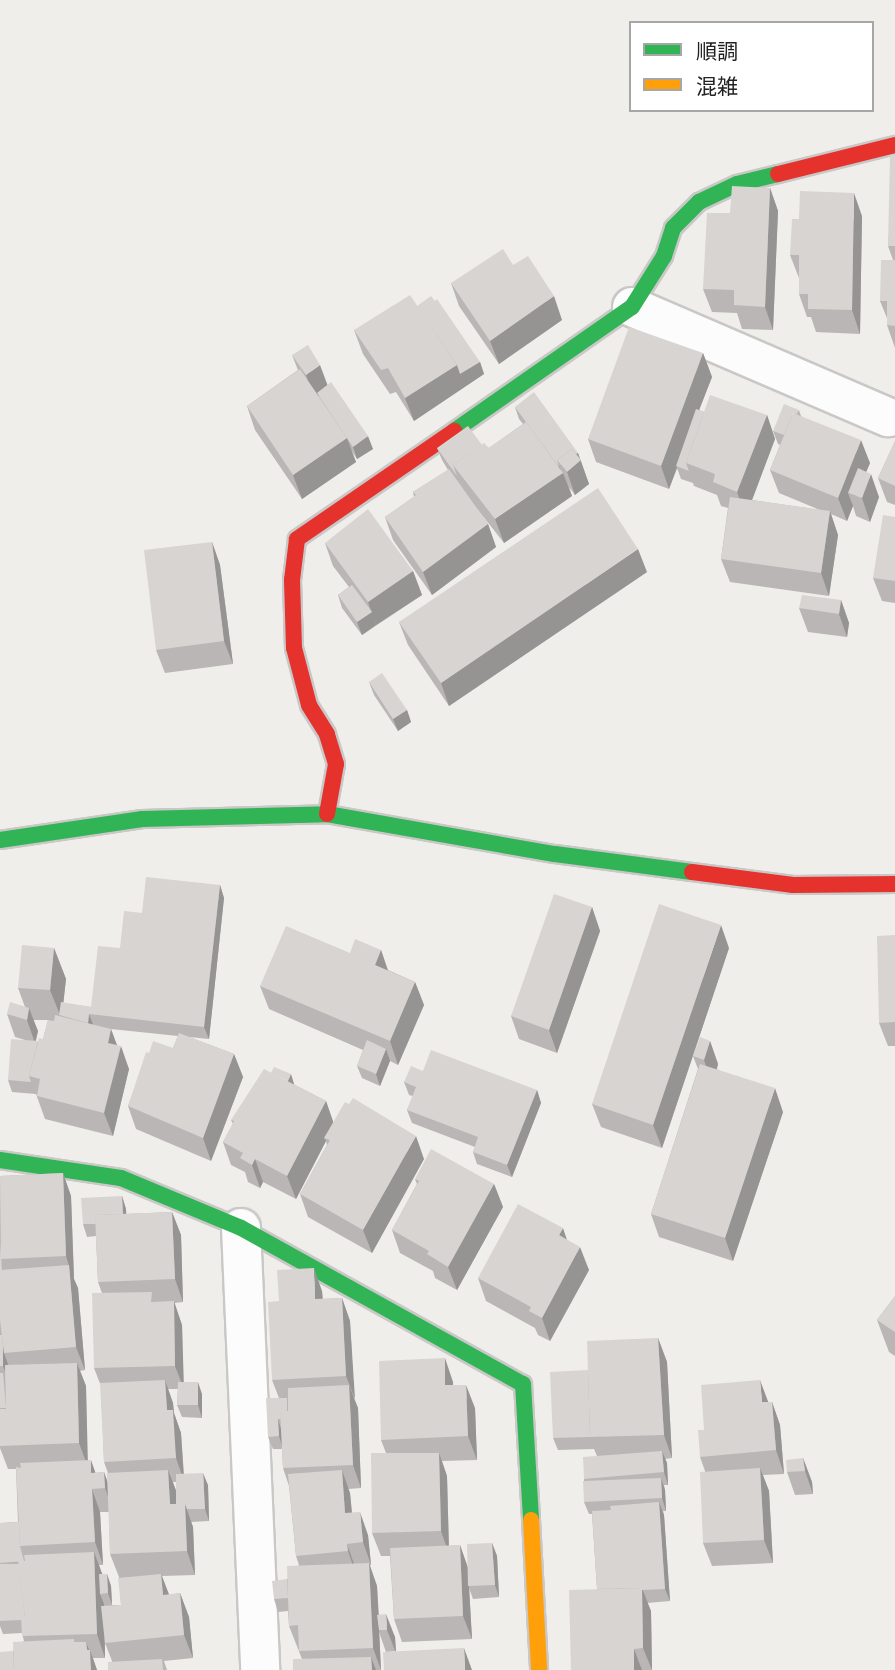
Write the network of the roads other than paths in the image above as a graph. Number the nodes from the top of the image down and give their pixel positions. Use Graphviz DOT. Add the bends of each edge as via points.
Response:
graph roads {
  1 [pos="895,145"];
  2 [pos="632,307"];
  3 [pos="888,417"];
  4 [pos="327,814"];
  5 [pos="0,840"];
  6 [pos="895,884"];
  7 [pos="0,1160"];
  8 [pos="241,1228"];
  9 [pos="260,1670"];
  10 [pos="539,1670"];
  1 -- 2 [label="street" via="737,184 699,202 673,228 664,256"];
  2 -- 3 [label="street"];
  2 -- 4 [label="street" via="297,539 292,580 294,648 309,705 327,734 336,764"];
  4 -- 5 [label="street" via="142,819"];
  4 -- 6 [label="street" via="555,853 793,885"];
  7 -- 8 [label="street" via="121,1178"];
  8 -- 9 [label="street"];
  8 -- 10 [label="street" via="523,1384"];
}
